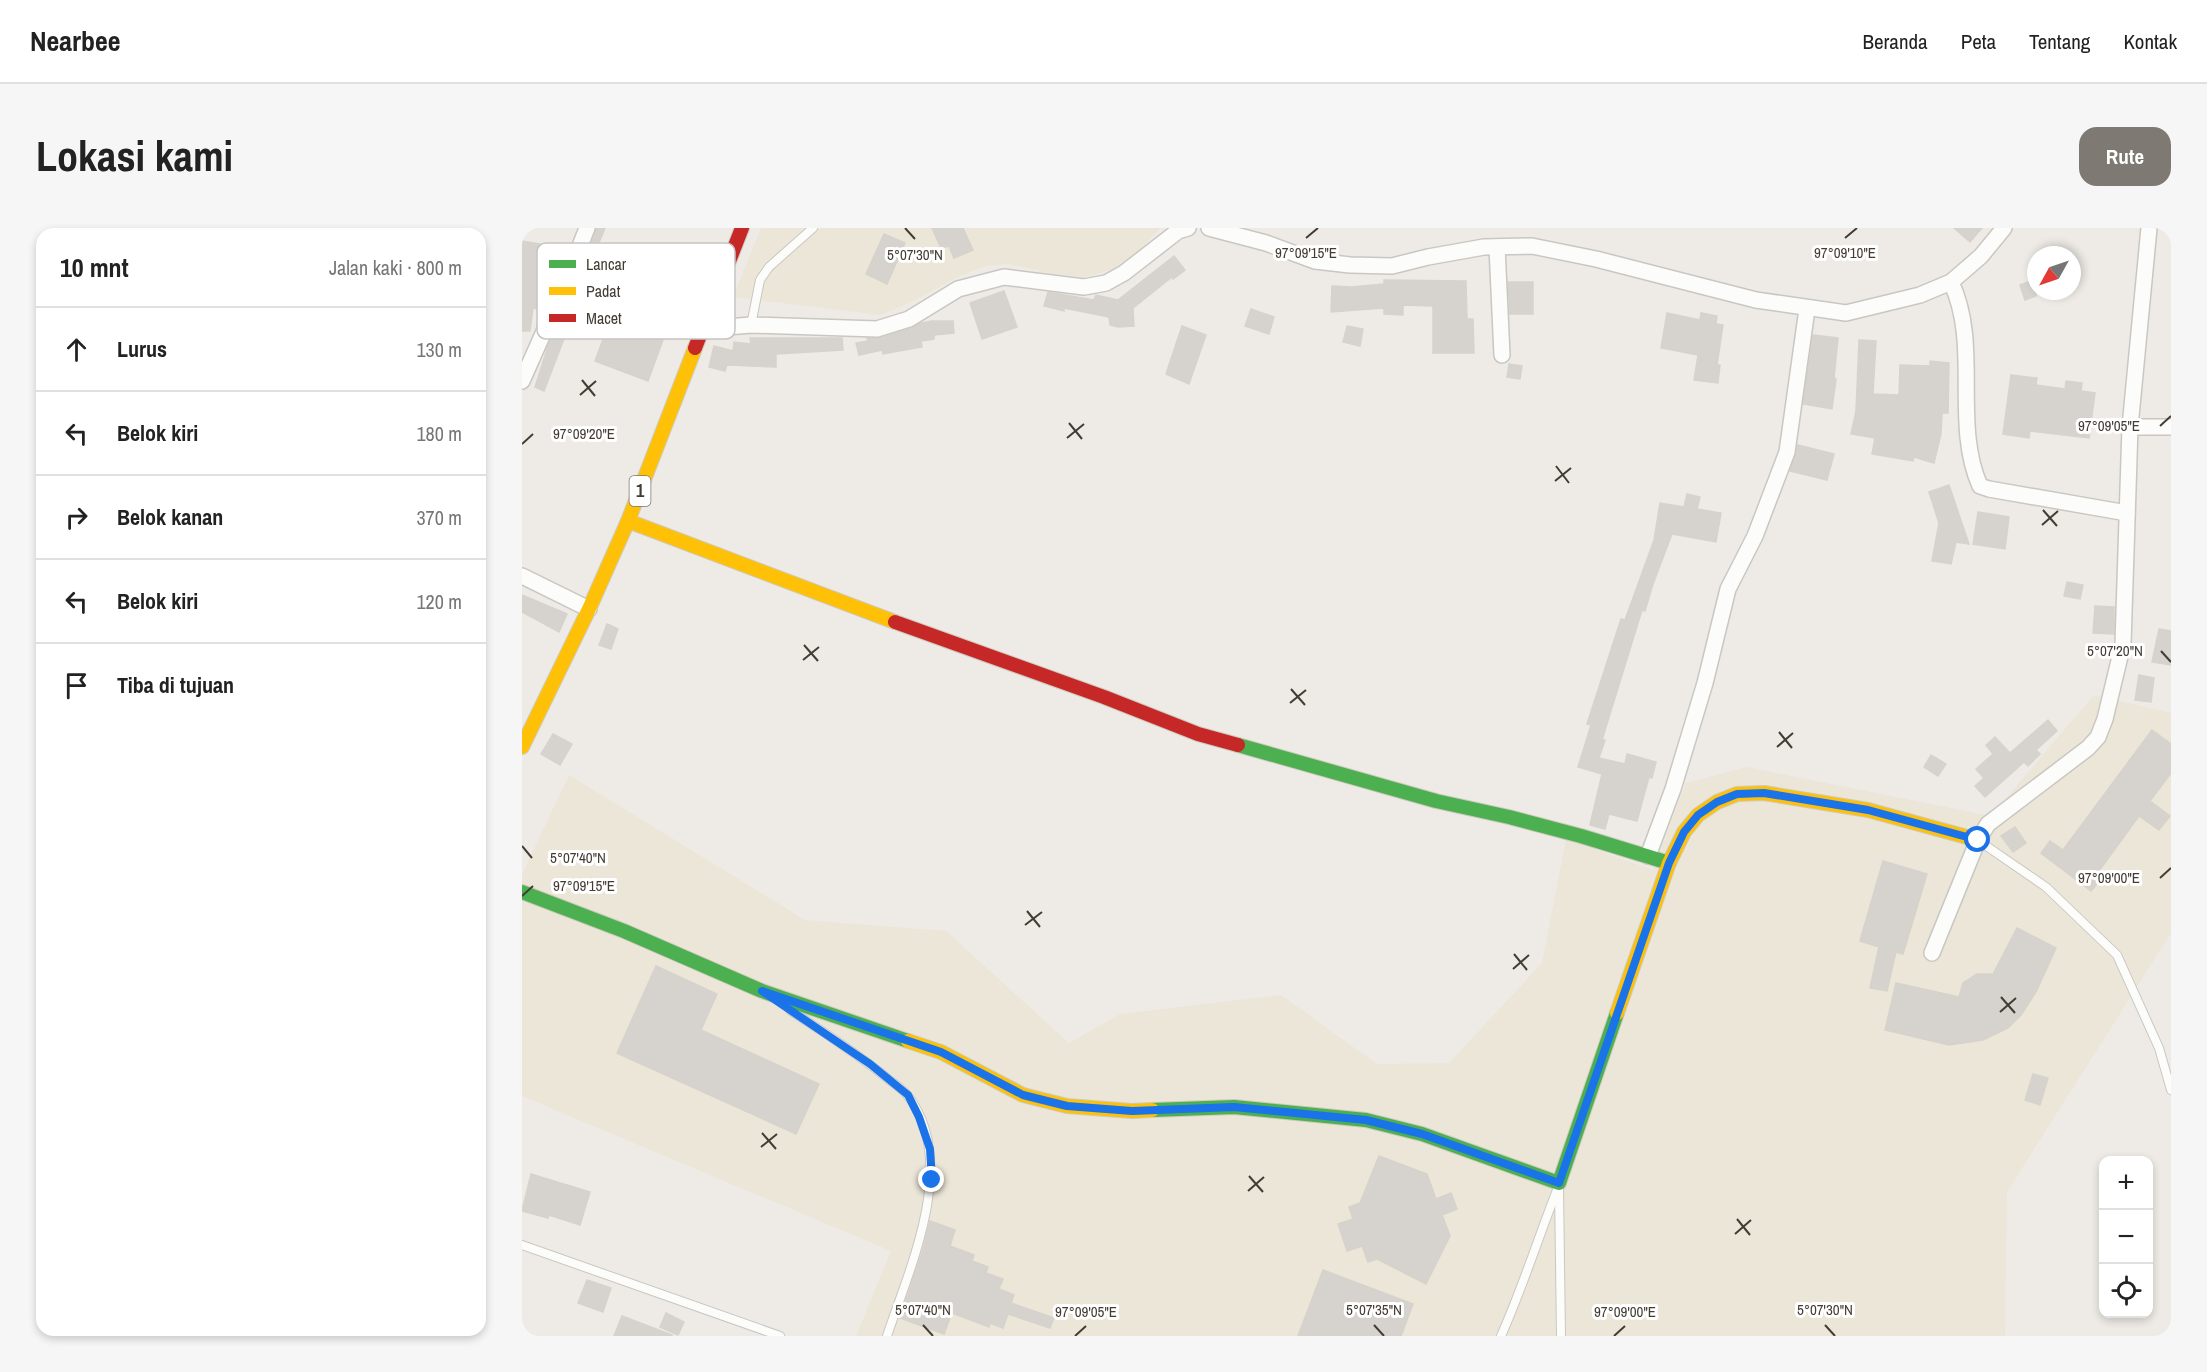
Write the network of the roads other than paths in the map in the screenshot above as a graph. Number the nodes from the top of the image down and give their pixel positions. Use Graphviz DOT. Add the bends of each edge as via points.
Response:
graph roads {
  1 [pos="587,228"];
  2 [pos="742,228"];
  3 [pos="813,228"];
  4 [pos="1188,228"];
  5 [pos="1209,228"];
  6 [pos="2149,228"];
  7 [pos="1997,231"];
  8 [pos="581,243"];
  9 [pos="735,246"];
  10 [pos="1497,247"];
  11 [pos="1951,282"];
  12 [pos="1807,309"];
  13 [pos="751,325"];
  14 [pos="735,326"];
  15 [pos="541,339"];
  16 [pos="699,339"];
  17 [pos="1502,355"];
  18 [pos="522,381"];
  19 [pos="2130,427"];
  20 [pos="2171,427"];
  21 [pos="2127,513"];
  22 [pos="628,521"];
  23 [pos="522,576"];
  24 [pos="589,609"];
  25 [pos="522,747"];
  26 [pos="1978,840"];
  27 [pos="1648,856"];
  28 [pos="1669,863"];
  29 [pos="522,892"];
  30 [pos="1932,953"];
  31 [pos="762,991"];
  32 [pos="2171,1090"];
  33 [pos="1559,1183"];
  34 [pos="522,1245"];
  35 [pos="780,1336"];
  36 [pos="887,1336"];
  37 [pos="1501,1336"];
  38 [pos="1561,1336"];
  1 -- 8 [label="street"];
  2 -- 9 [label="main road, 1"];
  3 -- 13 [label="lane" via="760,280"];
  4 -- 13 [label="street" via="1178,231 1106,283 1084,287 1004,277 958,289 909,319 877,329"];
  5 -- 10 [label="street" via="1315,261 1350,265 1392,266"];
  6 -- 19 [label="street"];
  7 -- 11 [label="street" via="1982,256"];
  10 -- 12 [label="street" via="1532,246"];
  10 -- 17 [label="street"];
  11 -- 12 [label="street" via="1920,295 1846,314"];
  11 -- 21 [label="street" via="1960,300 1969,448 1980,486"];
  12 -- 27 [label="street" via="1787,452 1755,536 1728,589 1702,694"];
  13 -- 14 [label="street"];
  15 -- 18 [label="street"];
  16 -- 22 [label="main road, 1"];
  19 -- 20 [label="street"];
  19 -- 21 [label="street"];
  21 -- 26 [label="street" via="2123,644 2098,737 1988,824"];
  22 -- 24 [label="main road, 1"];
  22 -- 27 [label="main road" via="1198,734"];
  23 -- 24 [label="street"];
  24 -- 25 [label="main road, 1"];
  26 -- 28 [label="main road" via="1868,810 1764,793 1737,794 1698,815 1684,832"];
  26 -- 30 [label="street"];
  26 -- 32 [label="lane" via="2046,887 2117,955 2159,1048"];
  27 -- 28 [label="main road"];
  28 -- 33 [label="main road"];
  29 -- 31 [label="main road"];
  31 -- 33 [label="main road" via="941,1052 1023,1095 1067,1106 1132,1111 1234,1107 1366,1120 1422,1134"];
  31 -- 36 [label="lane" via="870,1064 908,1095 919,1117 930,1149 932,1180 926,1217"];
  33 -- 37 [label="lane"];
  33 -- 38 [label="lane"];
  34 -- 35 [label="lane"];
}
